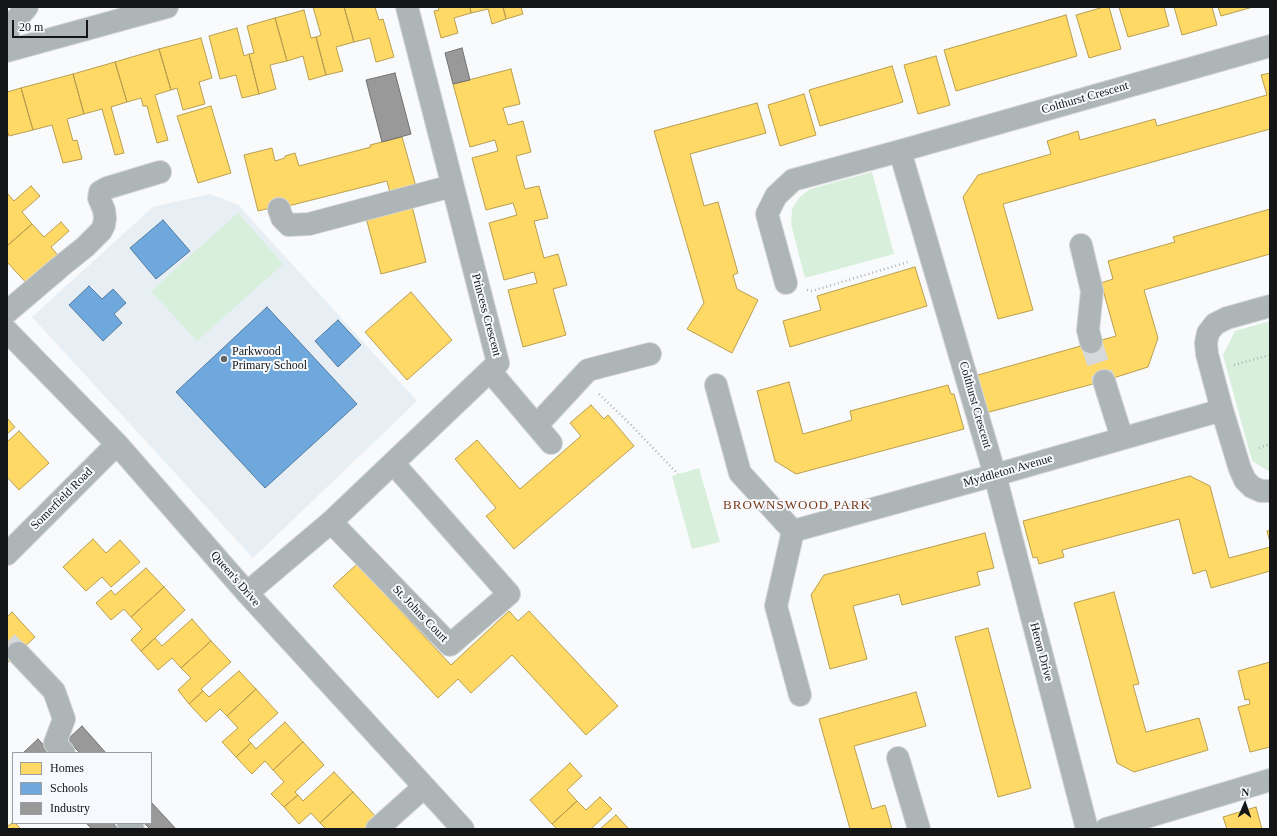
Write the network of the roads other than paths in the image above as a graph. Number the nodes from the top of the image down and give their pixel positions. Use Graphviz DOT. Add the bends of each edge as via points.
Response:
graph roads {
  1 [pos="27,7"];
  2 [pos="166,7"];
  3 [pos="407,7"];
  4 [pos="7,38"];
  5 [pos="1270,46"];
  6 [pos="7,51"];
  7 [pos="900,151"];
  8 [pos="160,172"];
  9 [pos="452,186"];
  10 [pos="279,209"];
  11 [pos="1081,245"];
  12 [pos="786,283"];
  13 [pos="1270,306"];
  14 [pos="7,312"];
  15 [pos="7,331"];
  16 [pos="1091,342"];
  17 [pos="650,354"];
  18 [pos="490,371"];
  19 [pos="1104,381"];
  20 [pos="716,385"];
  21 [pos="1222,410"];
  22 [pos="537,425"];
  23 [pos="1122,438"];
  24 [pos="551,443"];
  25 [pos="117,444"];
  26 [pos="393,463"];
  27 [pos="995,475"];
  28 [pos="1270,491"];
  29 [pos="331,522"];
  30 [pos="793,531"];
  31 [pos="7,554"];
  32 [pos="247,593"];
  33 [pos="18,653"];
  34 [pos="800,695"];
  35 [pos="63,752"];
  36 [pos="898,758"];
  37 [pos="1270,780"];
  38 [pos="424,787"];
  39 [pos="377,829"];
  40 [pos="463,829"];
  41 [pos="919,829"];
  42 [pos="1087,829"];
  43 [pos="1106,829"];
  1 -- 4 [label="street" via="8,28"];
  2 -- 6 [label="street"];
  3 -- 9 [label="street, Princess Crescent"];
  5 -- 7 [label="street, Colthurst Crescent"];
  7 -- 12 [label="street, Colthurst Crescent" via="793,180 776,196 767,214"];
  7 -- 27 [label="street, Colthurst Crescent"];
  8 -- 14 [label="street" via="100,192 99,198 104,210 104,225 100,231 85,247"];
  9 -- 10 [label="street" via="309,224 289,225 282,218"];
  9 -- 18 [label="street, Princess Crescent" via="498,363"];
  11 -- 16 [label="street" via="1092,291 1088,330"];
  13 -- 21 [label="street" via="1227,318 1215,324 1208,333 1207,354"];
  15 -- 25 [label="street, Queen's Drive"];
  17 -- 22 [label="street" via="588,370"];
  18 -- 22 [label="street"];
  18 -- 26 [label="street, Princess Crescent"];
  19 -- 23 [label="street"];
  20 -- 30 [label="street" via="740,474"];
  21 -- 23 [label="street, Myddleton Avenue"];
  21 -- 28 [label="street" via="1245,480 1261,491"];
  22 -- 24 [label="street"];
  23 -- 27 [label="street, Myddleton Avenue"];
  25 -- 31 [label="street, Somerfield Road"];
  25 -- 32 [label="street, Queen's Drive"];
  26 -- 29 [label="street, Princess Crescent"];
  26 -- 29 [label="street, St. Johns Court" via="509,594 450,645"];
  27 -- 30 [label="street, Myddleton Avenue"];
  27 -- 42 [label="street, Heron Drive"];
  29 -- 32 [label="street, Princess Crescent"];
  30 -- 34 [label="street" via="776,606"];
  32 -- 38 [label="street, Queen's Drive"];
  33 -- 35 [label="street" via="54,691 64,719 55,743"];
  36 -- 41 [label="street"];
  37 -- 43 [label="street"];
  38 -- 39 [label="street"];
  38 -- 40 [label="street, Queen's Drive"];
}
